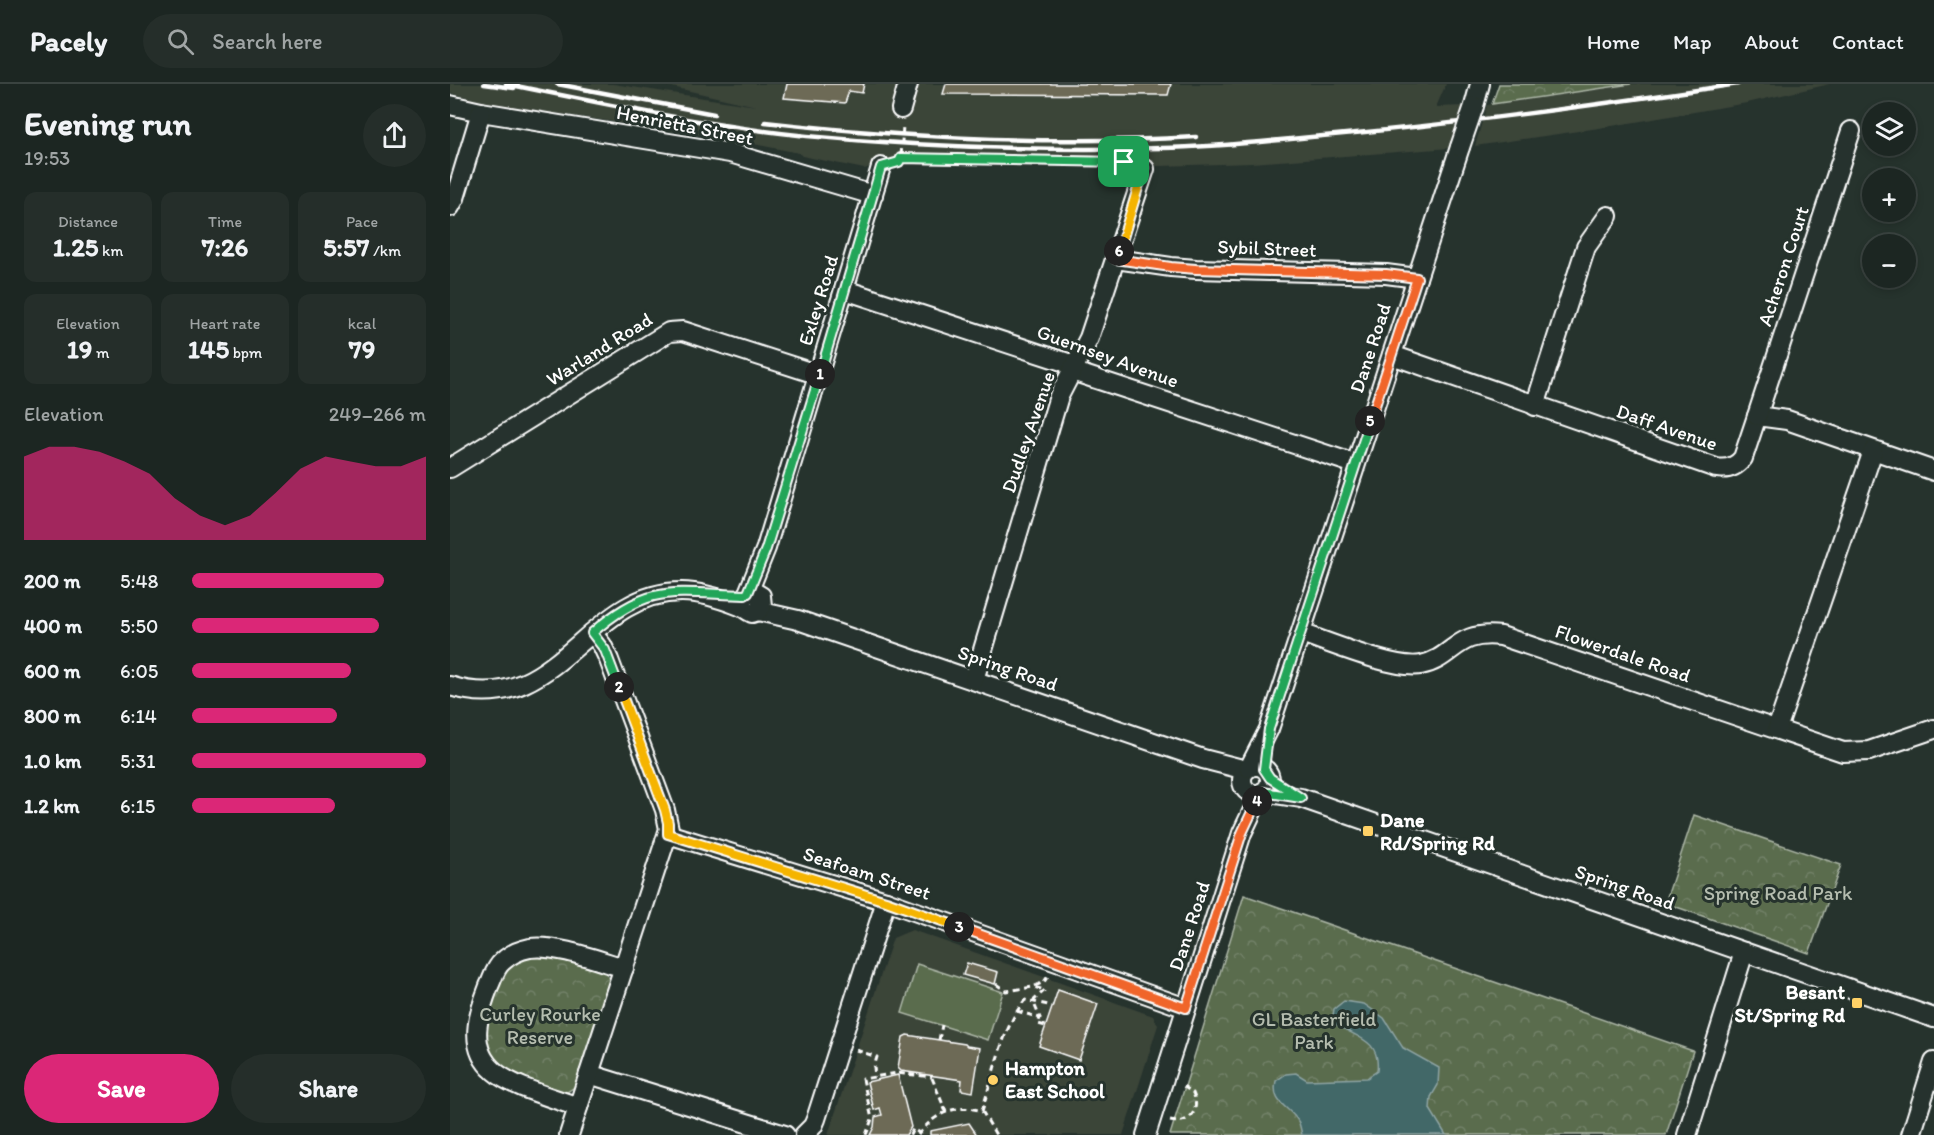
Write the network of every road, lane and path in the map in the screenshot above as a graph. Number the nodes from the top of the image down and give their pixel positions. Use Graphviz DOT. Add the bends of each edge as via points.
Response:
graph roads {
  1 [pos="908,84"];
  2 [pos="1480,84"];
  3 [pos="450,105"];
  4 [pos="901,109"];
  5 [pos="481,112"];
  6 [pos="1851,131"];
  7 [pos="901,158"];
  8 [pos="881,167"];
  9 [pos="1144,168"];
  10 [pos="873,195"];
  11 [pos="450,207"];
  12 [pos="1608,216"];
  13 [pos="1116,259"];
  14 [pos="1417,278"];
  15 [pos="844,290"];
  16 [pos="1392,355"];
  17 [pos="1074,368"];
  18 [pos="819,375"];
  19 [pos="1534,406"];
  20 [pos="1757,416"];
  21 [pos="1873,451"];
  22 [pos="1355,464"];
  23 [pos="450,468"];
  24 [pos="1934,471"];
  25 [pos="753,600"];
  26 [pos="592,633"];
  27 [pos="1301,633"];
  28 [pos="974,680"];
  29 [pos="450,686"];
  30 [pos="1777,729"];
  31 [pos="1934,729"];
  32 [pos="1255,780"];
  33 [pos="668,834"];
  34 [pos="886,901"];
  35 [pos="1744,952"];
  36 [pos="624,968"];
  37 [pos="996,984"];
  38 [pos="1033,1001"];
  39 [pos="1053,1006"];
  40 [pos="1186,1008"];
  41 [pos="1017,1011"];
  42 [pos="1040,1018"];
  43 [pos="1934,1018"];
  44 [pos="942,1025"];
  45 [pos="1046,1026"];
  46 [pos="939,1040"];
  47 [pos="855,1049"];
  48 [pos="1934,1062"];
  49 [pos="589,1074"];
  50 [pos="875,1077"];
  51 [pos="1182,1086"];
  52 [pos="578,1107"];
  53 [pos="982,1111"];
  54 [pos="946,1112"];
  55 [pos="1170,1121"];
  56 [pos="918,1134"];
  57 [pos="569,1135"];
  58 [pos="785,1135"];
  59 [pos="804,1135"];
  60 [pos="866,1135"];
  61 [pos="910,1135"];
  62 [pos="996,1135"];
  63 [pos="1146,1135"];
  64 [pos="1687,1135"];
  65 [pos="1911,1135"];
  1 -- 4 [label="street"];
  2 -- 14 [label="street, Dane Road, bridge"];
  3 -- 5 [label="street, Henrietta Street"];
  4 -- 7 [label="path"];
  5 -- 10 [label="street, Henrietta Street" via="730,153"];
  5 -- 11 [label="street"];
  6 -- 20 [label="street, Acheron Court"];
  7 -- 8 [label="path"];
  7 -- 9 [label="path" via="1124,162"];
  8 -- 10 [label="street, Exley Road"];
  9 -- 13 [label="street, Dudley Avenue"];
  10 -- 15 [label="street, Exley Road"];
  12 -- 19 [label="street" via="1586,247"];
  13 -- 14 [label="street, Sybil Street" via="1171,267"];
  13 -- 17 [label="street, Dudley Avenue" via="1084,352"];
  14 -- 16 [label="street, Dane Road"];
  15 -- 17 [label="street, Guernsey Avenue"];
  15 -- 18 [label="street, Exley Road"];
  16 -- 19 [label="street, Daff Avenue"];
  16 -- 22 [label="street, Dane Road"];
  17 -- 22 [label="street, Guernsey Avenue" via="1082,374"];
  17 -- 28 [label="street, Dudley Avenue" via="1059,396"];
  18 -- 23 [label="street, Warland Road" via="683,331 669,332"];
  18 -- 25 [label="street, Exley Road"];
  19 -- 20 [label="street, Daff Avenue" via="1721,469 1734,466 1743,458"];
  20 -- 21 [label="street" via="1787,420"];
  21 -- 24 [label="street"];
  21 -- 30 [label="street"];
  22 -- 27 [label="street, Dane Road"];
  25 -- 26 [label="street" via="670,592 617,612"];
  25 -- 28 [label="street, Spring Road" via="798,620"];
  26 -- 29 [label="street" via="555,666 519,685 488,691"];
  26 -- 33 [label="street" via="605,650 665,810"];
  27 -- 30 [label="street, Flowerdale Road" via="1412,666 1429,663 1467,638 1501,636"];
  27 -- 32 [label="street, Dane Road"];
  28 -- 32 [label="street, Spring Road"];
  30 -- 31 [label="street, Flowerdale Road" via="1833,750 1853,753"];
  32 -- 35 [label="street, Spring Road"];
  32 -- 40 [label="street, Dane Road"];
  33 -- 34 [label="street, Seafoam Street"];
  33 -- 36 [label="street"];
  34 -- 40 [label="street, Seafoam Street"];
  34 -- 59 [label="street" via="816,1119"];
  35 -- 43 [label="street, Spring Road"];
  35 -- 64 [label="street"];
  36 -- 49 [label="street"];
  36 -- 52 [label="street" via="556,950 532,948 500,963 484,1001 477,1041 493,1070 510,1081"];
  37 -- 38 [label="path" via="1006,991 1033,987 1045,990"];
  38 -- 39 [label="path"];
  38 -- 41 [label="path" via="1025,1000"];
  38 -- 42 [label="path"];
  40 -- 63 [label="street, Dane Road"];
  41 -- 42 [label="path"];
  41 -- 53 [label="path"];
  42 -- 45 [label="path" via="1038,1024"];
  44 -- 46 [label="path"];
  47 -- 50 [label="path" via="878,1057"];
  48 -- 65 [label="street"];
  49 -- 52 [label="street"];
  49 -- 58 [label="street"];
  50 -- 54 [label="path" via="897,1073 931,1076"];
  50 -- 60 [label="path" via="863,1079 872,1119"];
  51 -- 55 [label="path" via="1193,1093 1197,1106 1186,1120"];
  52 -- 57 [label="street"];
  53 -- 54 [label="path" via="969,1107"];
  53 -- 62 [label="path"];
  54 -- 56 [label="path" via="933,1118"];
  56 -- 61 [label="path" via="913,1129"];
}
